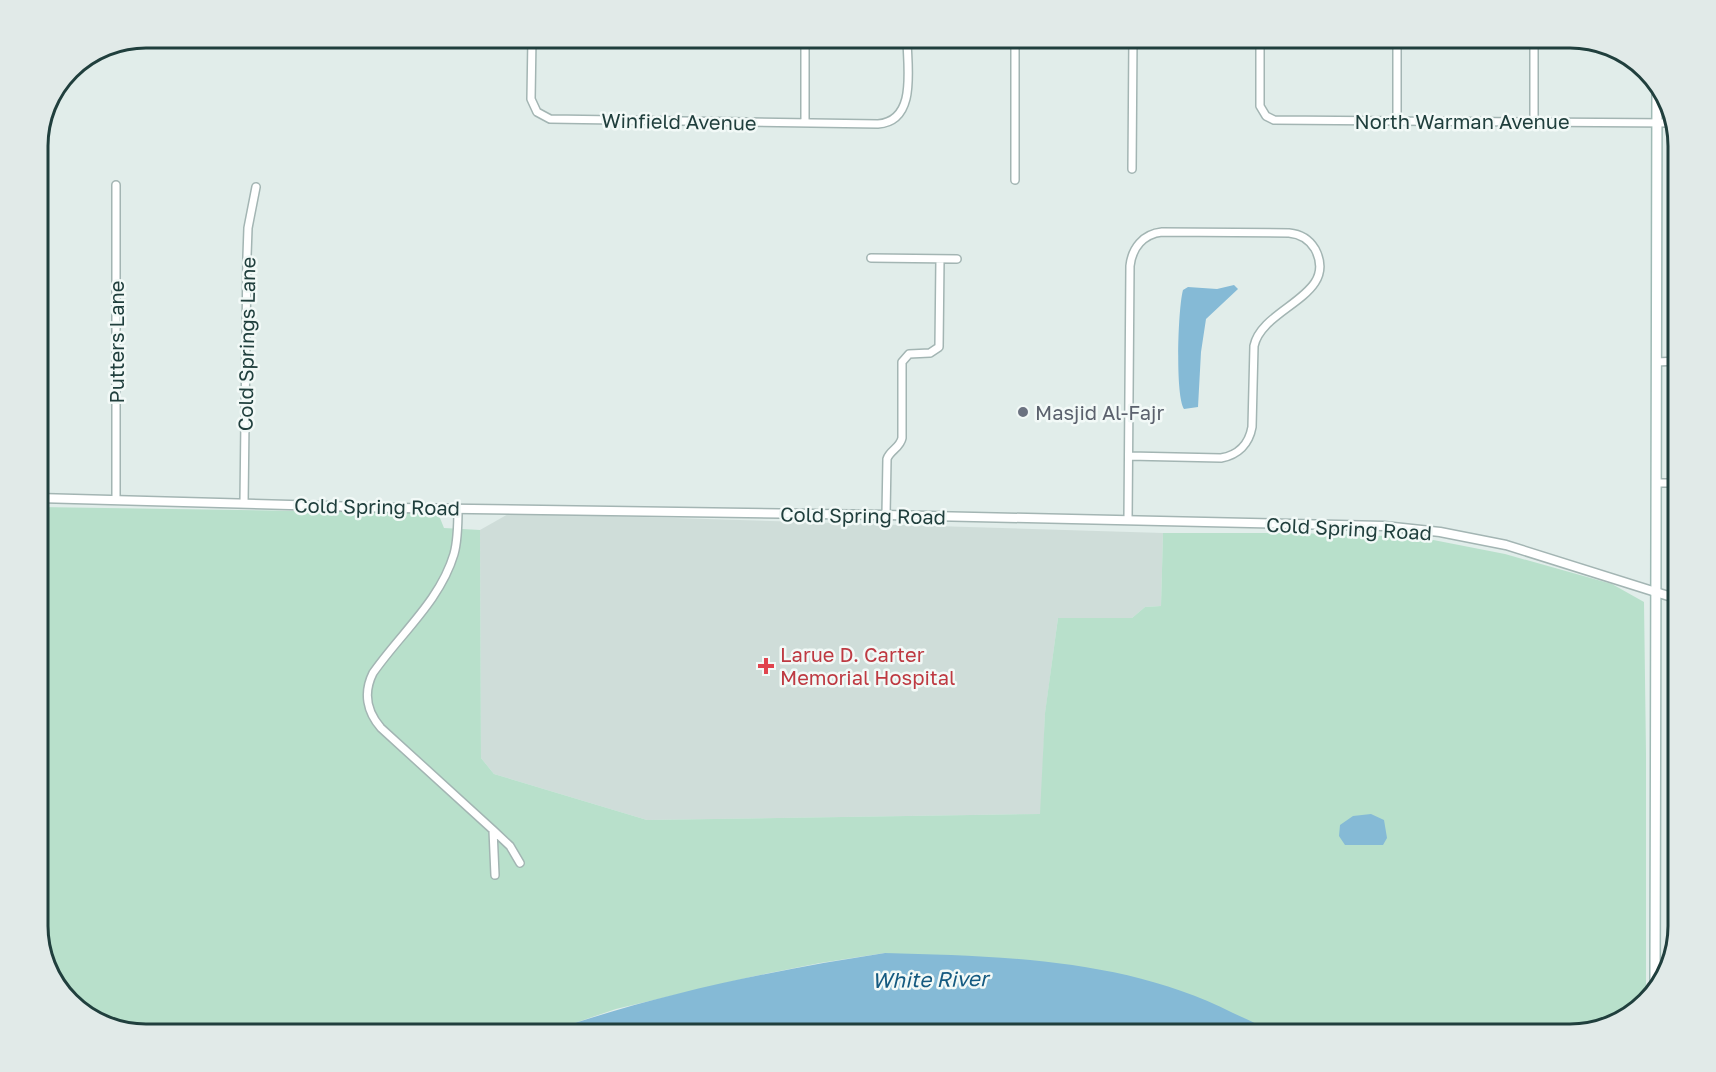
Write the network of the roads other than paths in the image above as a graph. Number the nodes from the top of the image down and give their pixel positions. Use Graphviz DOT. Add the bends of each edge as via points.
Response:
graph roads {
  1 [pos="532,48"];
  2 [pos="805,48"];
  3 [pos="907,48"];
  4 [pos="1015,48"];
  5 [pos="1133,48"];
  6 [pos="1260,48"];
  7 [pos="1397,48"];
  8 [pos="1534,48"];
  9 [pos="1657,100"];
  10 [pos="1397,121"];
  11 [pos="1534,122"];
  12 [pos="1657,122"];
  13 [pos="1665,122"];
  14 [pos="805,123"];
  15 [pos="1132,169"];
  16 [pos="1015,180"];
  17 [pos="116,185"];
  18 [pos="256,187"];
  19 [pos="871,258"];
  20 [pos="940,259"];
  21 [pos="957,259"];
  22 [pos="1668,361"];
  23 [pos="1657,362"];
  24 [pos="1129,456"];
  25 [pos="1656,483"];
  26 [pos="1668,483"];
  27 [pos="48,498"];
  28 [pos="116,500"];
  29 [pos="244,503"];
  30 [pos="458,508"];
  31 [pos="886,515"];
  32 [pos="1128,520"];
  33 [pos="1656,593"];
  34 [pos="1668,596"];
  35 [pos="493,830"];
  36 [pos="520,863"];
  37 [pos="495,875"];
  38 [pos="1655,975"];
  1 -- 14 [label="street, Winfield Avenue" via="531,99 537,112 546,118"];
  2 -- 14 [label="street"];
  3 -- 14 [label="street, Winfield Avenue" via="907,97 897,117 882,123"];
  4 -- 16 [label="street"];
  5 -- 15 [label="street"];
  6 -- 10 [label="street, North Warman Avenue" via="1260,103 1268,117"];
  7 -- 10 [label="street"];
  8 -- 11 [label="street"];
  9 -- 12 [label="main road"];
  10 -- 11 [label="street, North Warman Avenue"];
  11 -- 12 [label="street, North Warman Avenue"];
  12 -- 13 [label="street"];
  12 -- 23 [label="main road"];
  17 -- 28 [label="street, Putters Lane"];
  18 -- 29 [label="street, Cold Springs Lane" via="248,228"];
  19 -- 20 [label="street"];
  20 -- 21 [label="street"];
  20 -- 31 [label="street" via="939,346 930,353 910,354 902,362 902,438 887,459"];
  22 -- 23 [label="street"];
  23 -- 25 [label="main road"];
  24 -- 24 [label="street" via="1131,258 1141,240 1162,232 1289,232 1309,242 1320,266 1315,283 1306,295 1266,323 1255,342 1252,427 1246,444 1221,458"];
  24 -- 32 [label="street"];
  25 -- 26 [label="street"];
  25 -- 33 [label="main road"];
  27 -- 28 [label="street, Cold Spring Road"];
  28 -- 29 [label="street, Cold Spring Road"];
  29 -- 30 [label="street, Cold Spring Road"];
  30 -- 31 [label="street, Cold Spring Road"];
  30 -- 35 [label="street" via="456,542 448,568 425,608 373,673 367,700 372,717 381,728"];
  31 -- 32 [label="street, Cold Spring Road"];
  32 -- 33 [label="street, Cold Spring Road" via="1369,525 1433,531 1523,550"];
  33 -- 34 [label="street, Cold Spring Road"];
  33 -- 38 [label="main road"];
  35 -- 36 [label="street" via="510,846"];
  35 -- 37 [label="street"];
}
